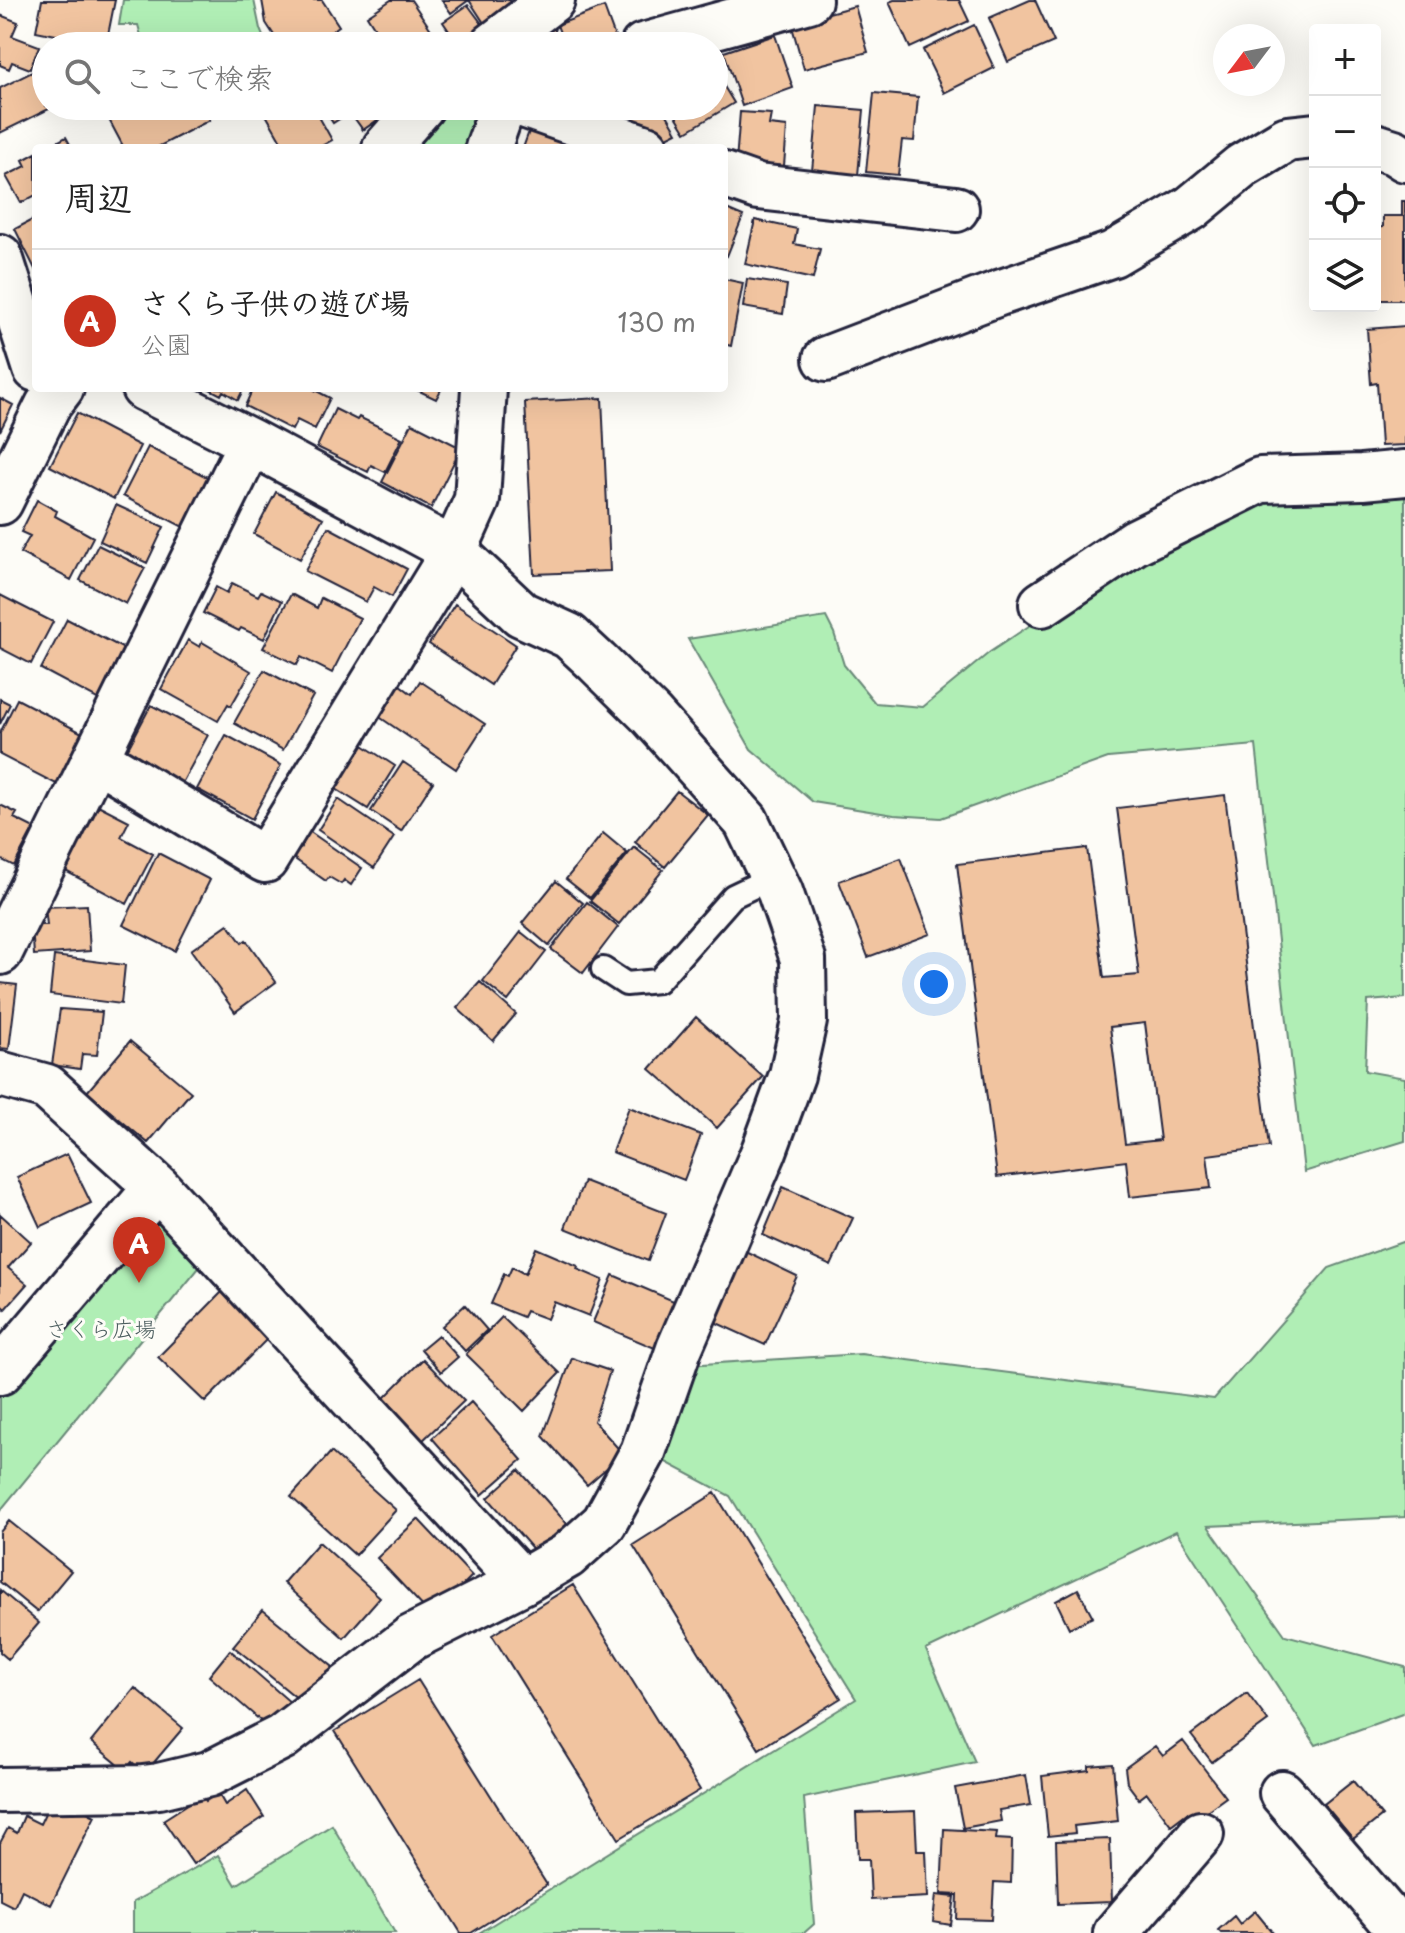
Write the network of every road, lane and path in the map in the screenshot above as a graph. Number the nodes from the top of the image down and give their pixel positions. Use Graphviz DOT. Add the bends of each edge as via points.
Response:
graph roads {
  1 [pos="552,0"];
  2 [pos="809,0"];
  3 [pos="510,32"];
  4 [pos="694,32"];
  5 [pos="410,120"];
  6 [pos="498,120"];
  7 [pos="566,120"];
  8 [pos="1309,137"];
  9 [pos="389,144"];
  10 [pos="489,144"];
  11 [pos="635,144"];
  12 [pos="1381,148"];
  13 [pos="1405,159"];
  14 [pos="728,176"];
  15 [pos="956,209"];
  16 [pos="0,257"];
  17 [pos="826,359"];
  18 [pos="32,360"];
  19 [pos="38,392"];
  20 [pos="152,392"];
  21 [pos="484,392"];
  22 [pos="251,442"];
  23 [pos="1405,473"];
  24 [pos="0,502"];
  25 [pos="454,551"];
  26 [pos="1042,604"];
  27 [pos="96,758"];
  28 [pos="773,877"];
  29 [pos="0,952"];
  30 [pos="603,969"];
  31 [pos="0,1074"];
  32 [pos="157,1187"];
  33 [pos="0,1372"];
  34 [pos="522,1582"];
  35 [pos="0,1790"];
  36 [pos="1282,1793"];
  37 [pos="1201,1834"];
  38 [pos="1116,1933"];
  39 [pos="1402,1933"];
  1 -- 3 [label="street"];
  2 -- 4 [label="street"];
  5 -- 9 [label="street"];
  6 -- 10 [label="street"];
  7 -- 11 [label="street"];
  8 -- 17 [label="street" via="1287,139 1242,166 1191,208 1113,254"];
  12 -- 13 [label="street"];
  14 -- 15 [label="street" via="758,187"];
  16 -- 18 [label="street"];
  19 -- 24 [label="street"];
  20 -- 22 [label="street"];
  21 -- 25 [label="street" via="477,500"];
  22 -- 25 [label="street"];
  22 -- 27 [label="street"];
  23 -- 26 [label="street" via="1260,480 1135,542"];
  25 -- 27 [label="street" via="265,860"];
  25 -- 28 [label="street" via="521,614 569,636 651,715 746,821"];
  27 -- 29 [label="street"];
  28 -- 30 [label="lane" via="733,896 658,981 626,984"];
  28 -- 34 [label="street" via="803,959 804,1021 792,1075 679,1349 643,1452 604,1523 567,1556"];
  31 -- 32 [label="street" via="47,1087"];
  32 -- 33 [label="street"];
  32 -- 34 [label="street"];
  34 -- 35 [label="street" via="411,1638 282,1737 209,1774 143,1788"];
  36 -- 39 [label="street"];
  37 -- 38 [label="street"];
}
